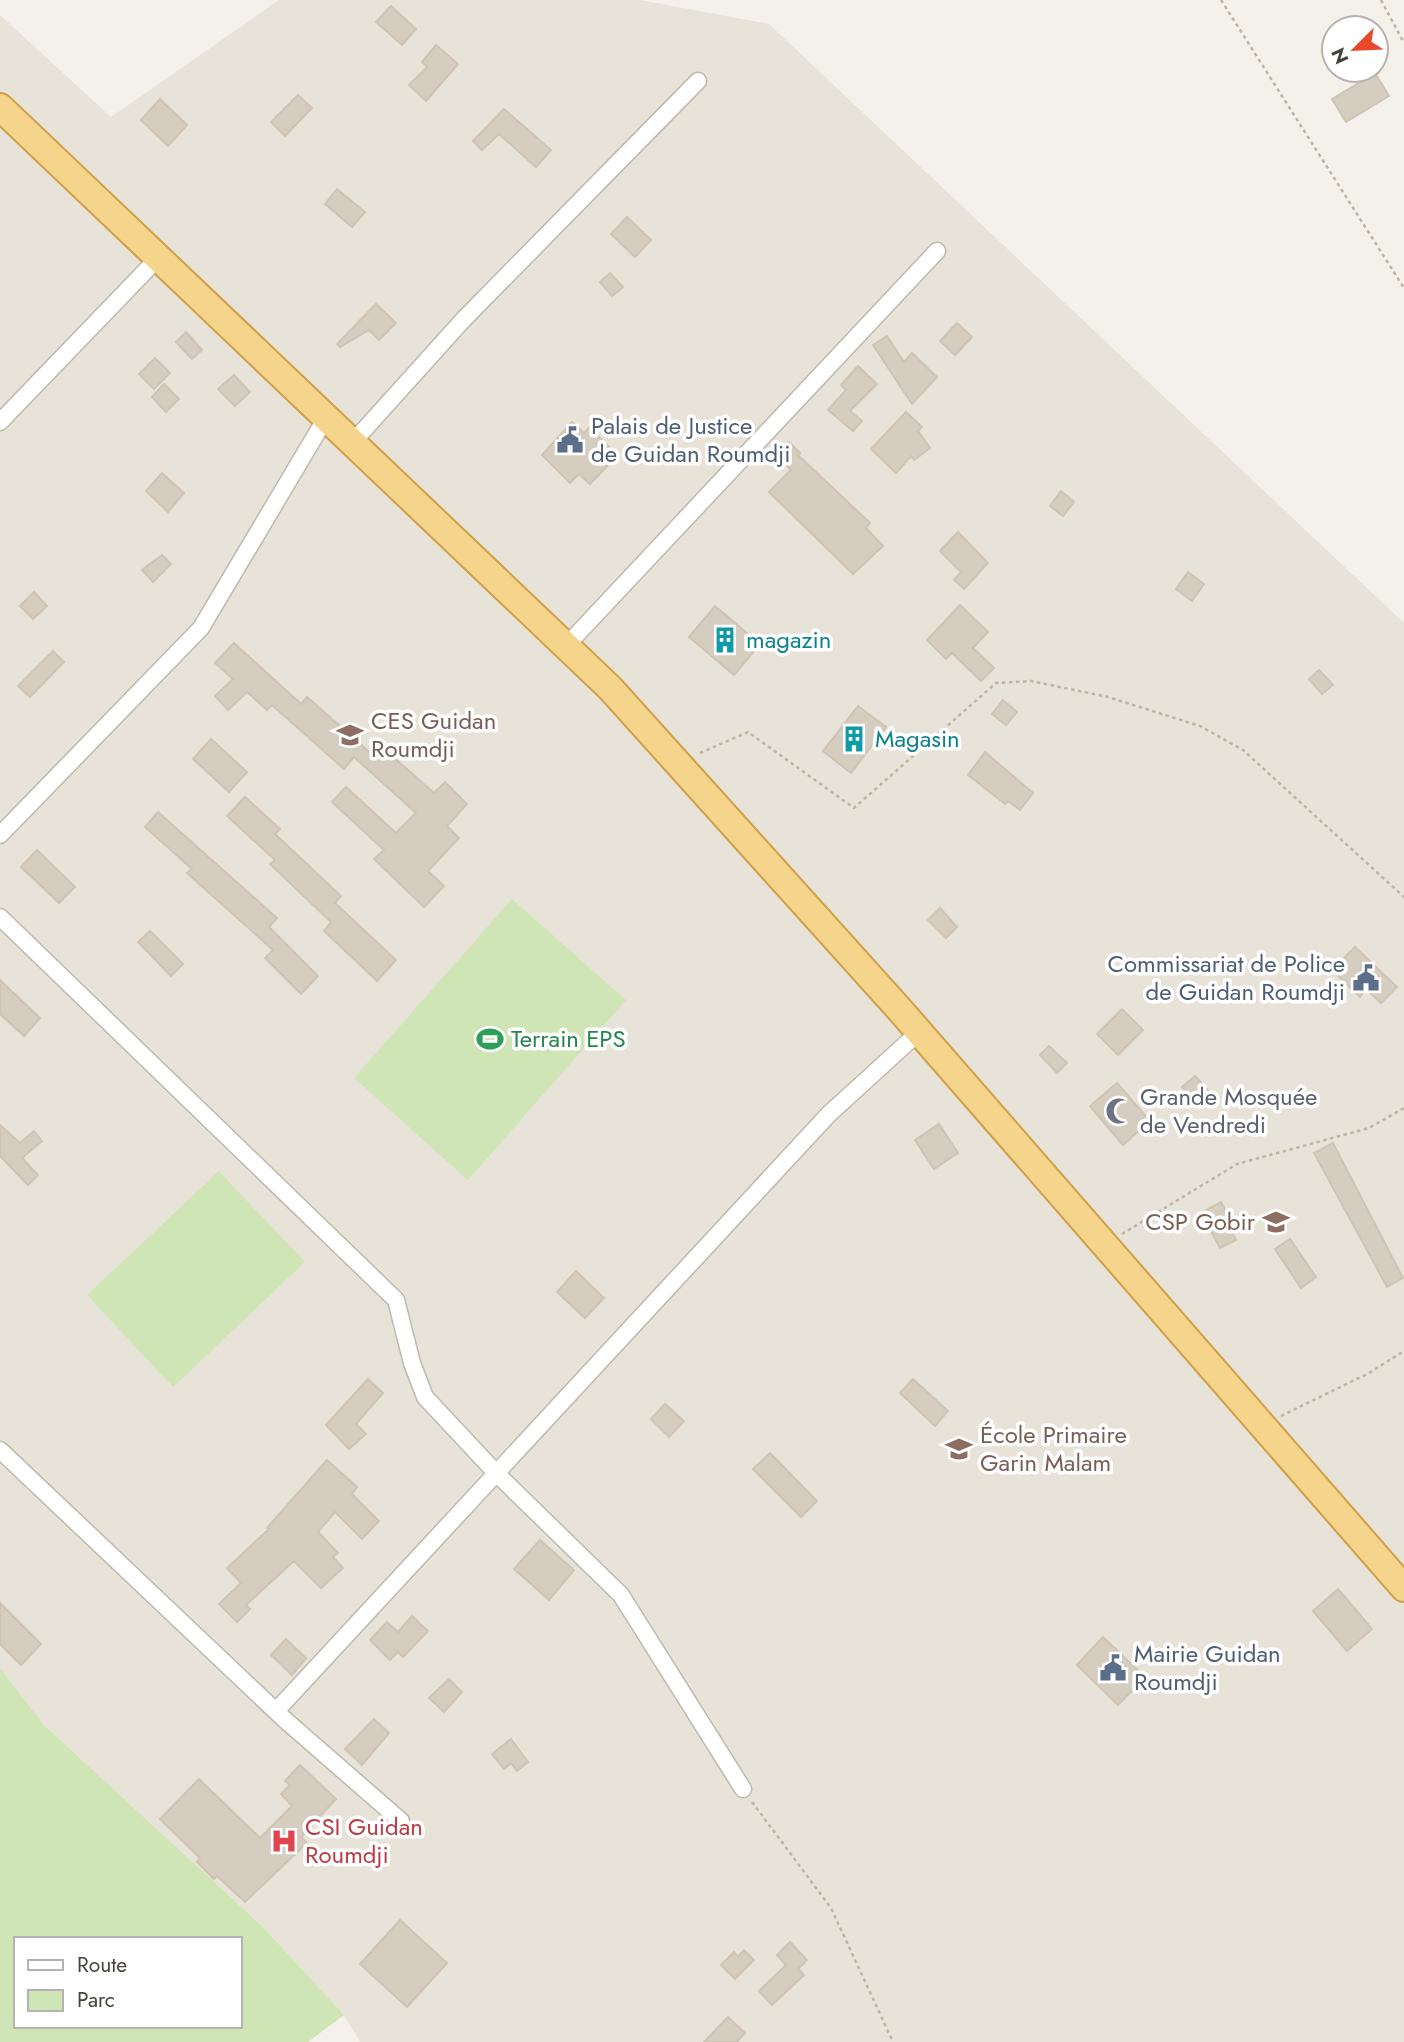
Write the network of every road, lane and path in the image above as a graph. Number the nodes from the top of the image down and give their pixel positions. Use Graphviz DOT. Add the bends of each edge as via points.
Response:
graph roads {
  1 [pos="1222,0"];
  2 [pos="1381,0"];
  3 [pos="1404,43"];
  4 [pos="698,82"];
  5 [pos="0,107"];
  6 [pos="937,251"];
  7 [pos="159,257"];
  8 [pos="1404,288"];
  9 [pos="327,416"];
  10 [pos="0,422"];
  11 [pos="354,441"];
  12 [pos="566,646"];
  13 [pos="677,763"];
  14 [pos="0,835"];
  15 [pos="1404,897"];
  16 [pos="0,917"];
  17 [pos="919,1032"];
  18 [pos="1404,1108"];
  19 [pos="1104,1244"];
  20 [pos="1404,1351"];
  21 [pos="1262,1425"];
  22 [pos="0,1450"];
  23 [pos="497,1474"];
  24 [pos="1404,1588"];
  25 [pos="276,1711"];
  26 [pos="743,1790"];
  27 [pos="401,1821"];
  28 [pos="893,2042"];
  1 -- 8 [label="path"];
  2 -- 3 [label="path"];
  4 -- 11 [label="street" via="463,320"];
  5 -- 7 [label="highway"];
  6 -- 12 [label="street"];
  7 -- 9 [label="highway"];
  7 -- 10 [label="street"];
  9 -- 11 [label="highway"];
  9 -- 14 [label="street" via="201,628"];
  11 -- 12 [label="highway"];
  12 -- 13 [label="highway"];
  13 -- 15 [label="path" via="748,732 854,808 996,683 1031,681 1108,696 1200,726 1243,750"];
  13 -- 17 [label="highway"];
  16 -- 23 [label="street" via="396,1300 425,1398"];
  17 -- 19 [label="highway"];
  17 -- 23 [label="street" via="829,1114"];
  18 -- 19 [label="path" via="1369,1128 1237,1164"];
  19 -- 21 [label="highway"];
  20 -- 21 [label="path" via="1370,1373"];
  21 -- 24 [label="highway"];
  22 -- 25 [label="street"];
  23 -- 25 [label="street"];
  23 -- 26 [label="street" via="621,1595"];
  25 -- 27 [label="street"];
  26 -- 28 [label="path" via="831,1908"];
}
